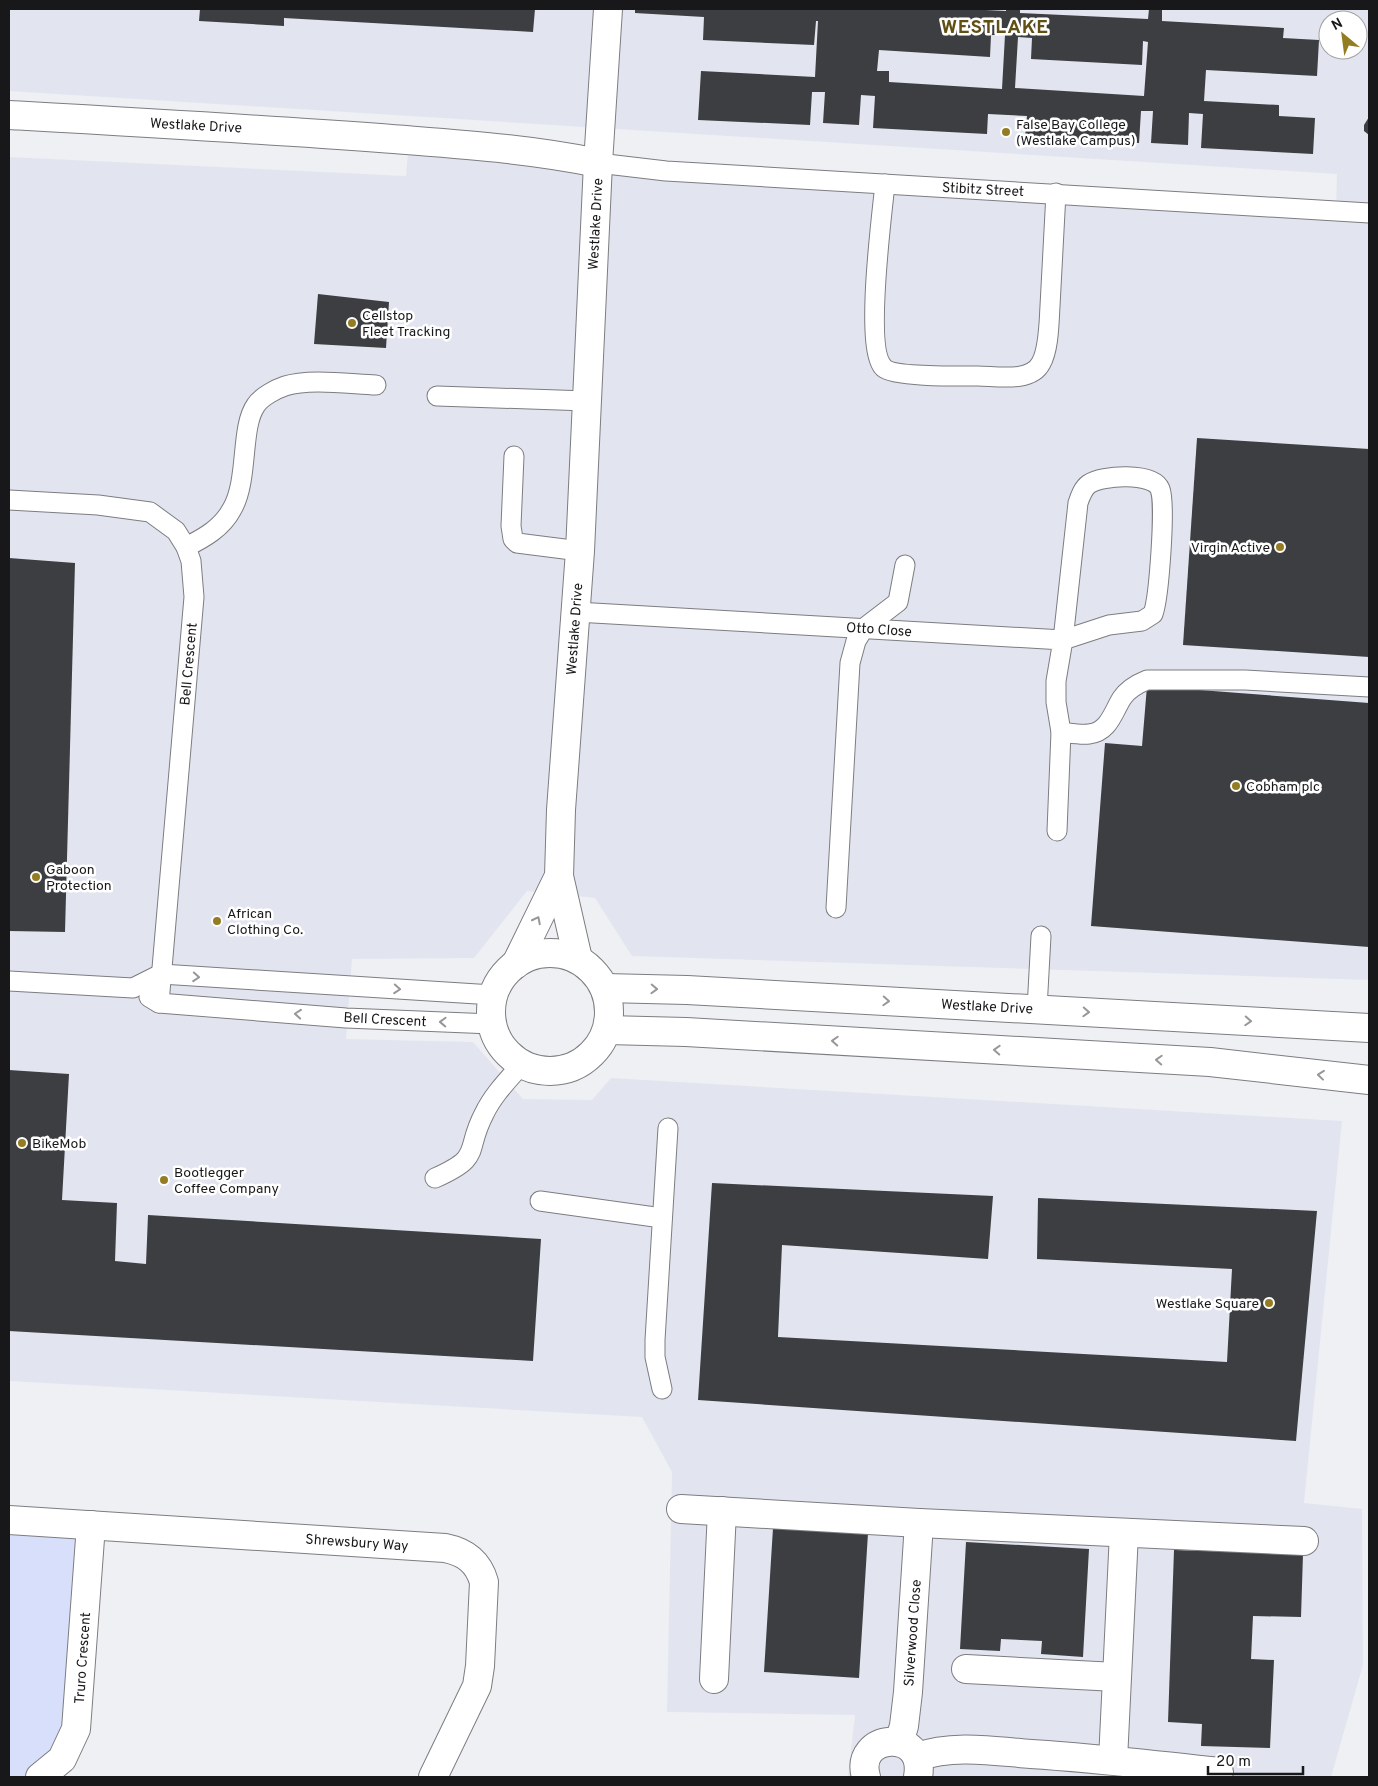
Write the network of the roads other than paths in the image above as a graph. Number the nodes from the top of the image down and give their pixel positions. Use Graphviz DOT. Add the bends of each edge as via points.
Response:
graph roads {
  1 [pos="608,9"];
  2 [pos="9,115"];
  3 [pos="598,163"];
  4 [pos="884,184"];
  5 [pos="1056,193"];
  6 [pos="1369,213"];
  7 [pos="376,385"];
  8 [pos="437,396"];
  9 [pos="587,401"];
  10 [pos="514,456"];
  11 [pos="9,500"];
  12 [pos="186,547"];
  13 [pos="580,551"];
  14 [pos="905,565"];
  15 [pos="576,612"];
  16 [pos="864,628"];
  17 [pos="1063,640"];
  18 [pos="1369,687"];
  19 [pos="1062,732"];
  20 [pos="1058,831"];
  21 [pos="559,876"];
  22 [pos="836,908"];
  23 [pos="1041,936"];
  24 [pos="578,959"];
  25 [pos="516,964"];
  26 [pos="162,974"];
  27 [pos="9,982"];
  28 [pos="133,988"];
  29 [pos="605,988"];
  30 [pos="493,995"];
  31 [pos="159,1003"];
  32 [pos="1037,1009"];
  33 [pos="492,1024"];
  34 [pos="1369,1028"];
  35 [pos="607,1030"];
  36 [pos="522,1064"];
  37 [pos="1369,1080"];
  38 [pos="668,1128"];
  39 [pos="435,1178"];
  40 [pos="540,1201"];
  41 [pos="662,1218"];
  42 [pos="662,1389"];
  43 [pos="682,1509"];
  44 [pos="722,1511"];
  45 [pos="9,1520"];
  46 [pos="919,1524"];
  47 [pos="91,1525"];
  48 [pos="1124,1533"];
  49 [pos="1304,1541"];
  50 [pos="966,1669"];
  51 [pos="1116,1677"];
  52 [pos="714,1680"];
  53 [pos="911,1759"];
  54 [pos="1113,1760"];
  55 [pos="1219,1772"];
  56 [pos="439,1775"];
  57 [pos="40,1777"];
  58 [pos="866,1777"];
  1 -- 3 [label="street"];
  2 -- 3 [label="street, Westlake Drive" via="408,140 548,153"];
  3 -- 4 [label="lane, Stibitz Street" via="666,171"];
  3 -- 9 [label="street, Westlake Drive"];
  4 -- 5 [label="lane, Stibitz Street"];
  4 -- 5 [label="lane" via="874,301 878,359 890,371 936,376 1016,376 1032,371 1041,363 1048,334"];
  5 -- 6 [label="lane, Stibitz Street"];
  7 -- 12 [label="lane" via="300,383 284,386 256,404 250,419 240,491 232,509 222,524"];
  8 -- 9 [label="lane"];
  9 -- 13 [label="street, Westlake Drive"];
  10 -- 13 [label="lane" via="513,539 517,543"];
  11 -- 12 [label="lane, Bell Crescent" via="98,505 150,512 176,531"];
  12 -- 26 [label="lane, Bell Crescent" via="191,561 194,597"];
  13 -- 15 [label="street, Westlake Drive"];
  14 -- 16 [label="lane" via="898,602"];
  15 -- 16 [label="lane, Otto Close"];
  15 -- 21 [label="street, Westlake Drive"];
  16 -- 17 [label="lane, Otto Close"];
  16 -- 22 [label="lane" via="856,641 850,663"];
  17 -- 17 [label="lane, Otto Close" via="1153,614 1157,604 1162,527 1160,487 1149,479 1104,479 1090,483 1083,491 1078,503"];
  17 -- 19 [label="lane" via="1056,681"];
  18 -- 19 [label="lane" via="1245,680 1147,680 1126,693 1108,725 1102,729 1089,734"];
  19 -- 20 [label="lane"];
  21 -- 24 [label="street, Westlake Drive"];
  25 -- 21 [label="street, Westlake Drive, one-way"];
  23 -- 32 [label="lane"];
  24 -- 25 [label="street" via="546,953 530,956"];
  24 -- 29 [label="street" via="596,973"];
  25 -- 30 [label="street" via="503,975"];
  26 -- 28 [label="lane, Bell Crescent"];
  26 -- 30 [label="lane, Bell Crescent, one-way"];
  26 -- 31 [label="lane, Bell Crescent"];
  27 -- 28 [label="lane, Bell Crescent"];
  28 -- 31 [label="lane, Bell Crescent"];
  29 -- 32 [label="street, Westlake Drive, one-way"];
  29 -- 35 [label="street" via="609,1006"];
  30 -- 33 [label="street"];
  33 -- 31 [label="lane, Bell Crescent, one-way" via="346,1018"];
  32 -- 34 [label="street, Westlake Drive, one-way"];
  33 -- 36 [label="street" via="500,1045"];
  35 -- 36 [label="street" via="592,1054 574,1066 547,1071"];
  37 -- 35 [label="street, one-way" via="1210,1062"];
  36 -- 39 [label="lane" via="483,1116 470,1157"];
  38 -- 41 [label="lane"];
  40 -- 41 [label="lane"];
  41 -- 42 [label="lane" via="654,1340"];
  43 -- 44 [label="street"];
  44 -- 46 [label="street"];
  44 -- 52 [label="street"];
  45 -- 47 [label="street, Shrewsbury Way"];
  46 -- 48 [label="street"];
  46 -- 53 [label="street, Silverwood Close" via="904,1726"];
  47 -- 56 [label="street, Shrewsbury Way" via="445,1548 468,1556 484,1582 480,1666 477,1686"];
  47 -- 57 [label="street, Truro Crescent" via="76,1729 62,1759"];
  48 -- 49 [label="street"];
  48 -- 51 [label="street"];
  50 -- 51 [label="street"];
  51 -- 54 [label="street"];
  53 -- 54 [label="street" via="944,1751 974,1750"];
  53 -- 58 [label="street" via="888,1741 870,1751 865,1764"];
  54 -- 55 [label="street"];
}
